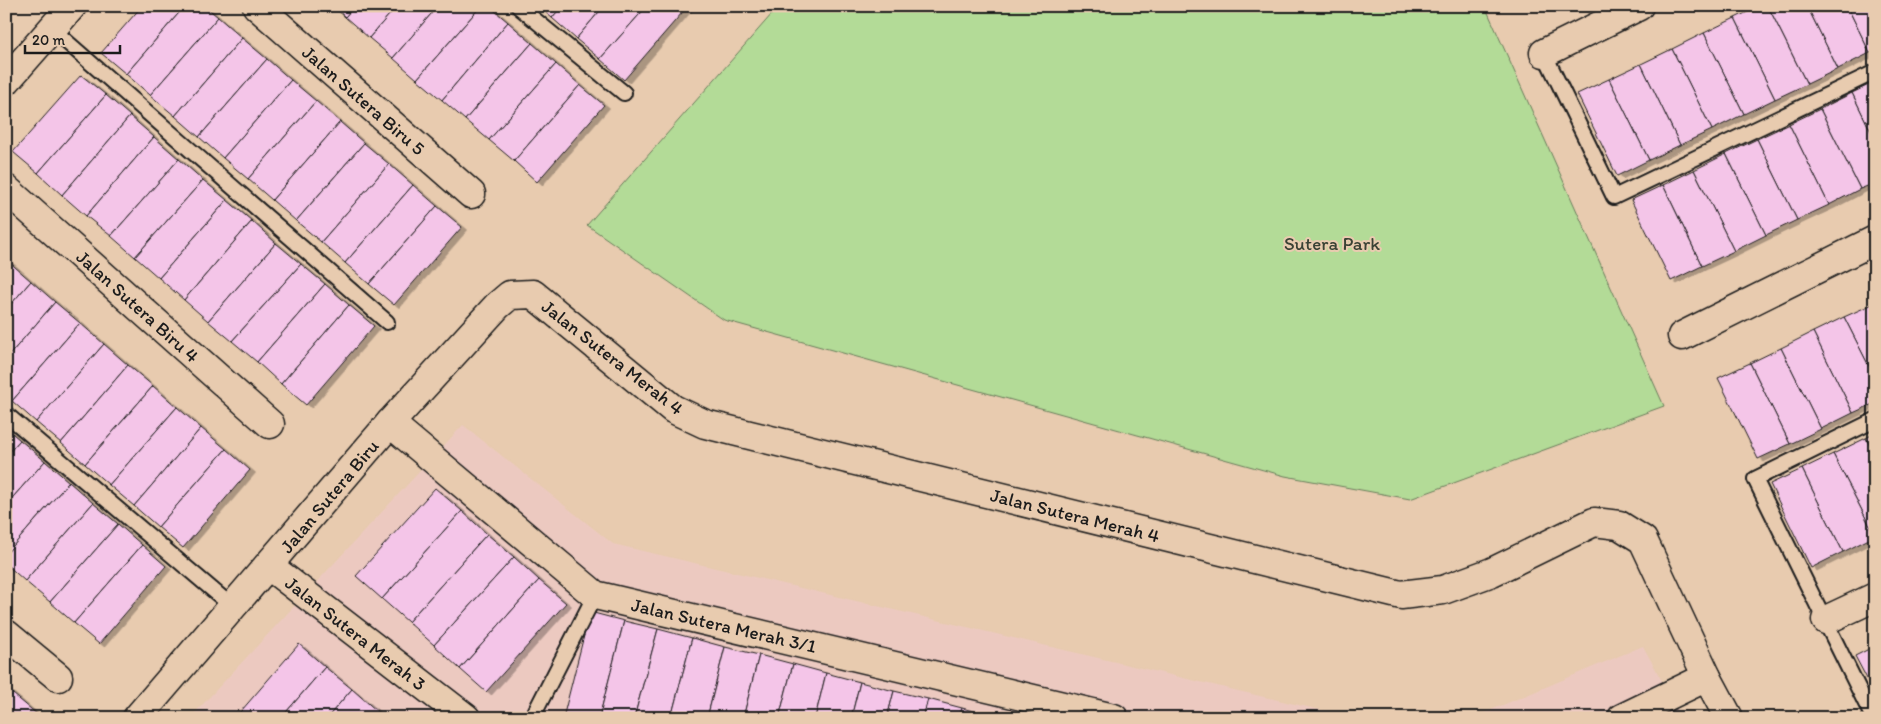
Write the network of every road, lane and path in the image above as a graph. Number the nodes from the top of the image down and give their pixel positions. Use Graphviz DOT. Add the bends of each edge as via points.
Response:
graph roads {
  1 [pos="72,6"];
  2 [pos="256,6"];
  3 [pos="518,6"];
  4 [pos="1639,6"];
  5 [pos="52,29"];
  6 [pos="1544,53"];
  7 [pos="1875,72"];
  8 [pos="6,82"];
  9 [pos="624,93"];
  10 [pos="6,189"];
  11 [pos="470,194"];
  12 [pos="1875,240"];
  13 [pos="532,294"];
  14 [pos="387,322"];
  15 [pos="1682,336"];
  16 [pos="6,414"];
  17 [pos="1875,420"];
  18 [pos="390,423"];
  19 [pos="270,424"];
  20 [pos="269,566"];
  21 [pos="594,595"];
  22 [pos="1875,597"];
  23 [pos="234,608"];
  24 [pos="1826,620"];
  25 [pos="6,634"];
  26 [pos="58,677"];
  27 [pos="1707,677"];
  28 [pos="1046,709"];
  29 [pos="152,713"];
  30 [pos="466,718"];
  31 [pos="532,718"];
  32 [pos="1114,718"];
  33 [pos="1622,718"];
  34 [pos="1729,718"];
  35 [pos="1873,718"];
  1 -- 5 [label="street"];
  2 -- 11 [label="street, Jalan Sutera Biru 5"];
  3 -- 9 [label="lane"];
  4 -- 6 [label="street"];
  5 -- 8 [label="street"];
  5 -- 14 [label="lane"];
  6 -- 7 [label="lane" via="1614,197"];
  10 -- 19 [label="street, Jalan Sutera Biru 4"];
  12 -- 15 [label="street"];
  13 -- 18 [label="street, Jalan Sutera Biru" via="510,295 497,306"];
  13 -- 27 [label="street, Jalan Sutera Merah 4" via="673,409 705,424 1400,595 1443,590 1492,572 1594,522 1619,525 1643,540"];
  16 -- 23 [label="lane"];
  17 -- 24 [label="lane" via="1755,479"];
  18 -- 20 [label="street, Jalan Sutera Biru"];
  18 -- 21 [label="street, Jalan Sutera Merah 3/1"];
  20 -- 23 [label="street, Jalan Sutera Biru"];
  20 -- 30 [label="street, Jalan Sutera Merah 3"];
  21 -- 28 [label="street, Jalan Sutera Merah 3/1"];
  21 -- 31 [label="lane"];
  22 -- 24 [label="street"];
  23 -- 29 [label="street, Jalan Sutera Biru"];
  24 -- 35 [label="lane"];
  25 -- 26 [label="street"];
  27 -- 33 [label="street"];
  27 -- 34 [label="street"];
  28 -- 32 [label="street, Jalan Sutera Merah 3/1"];
}
